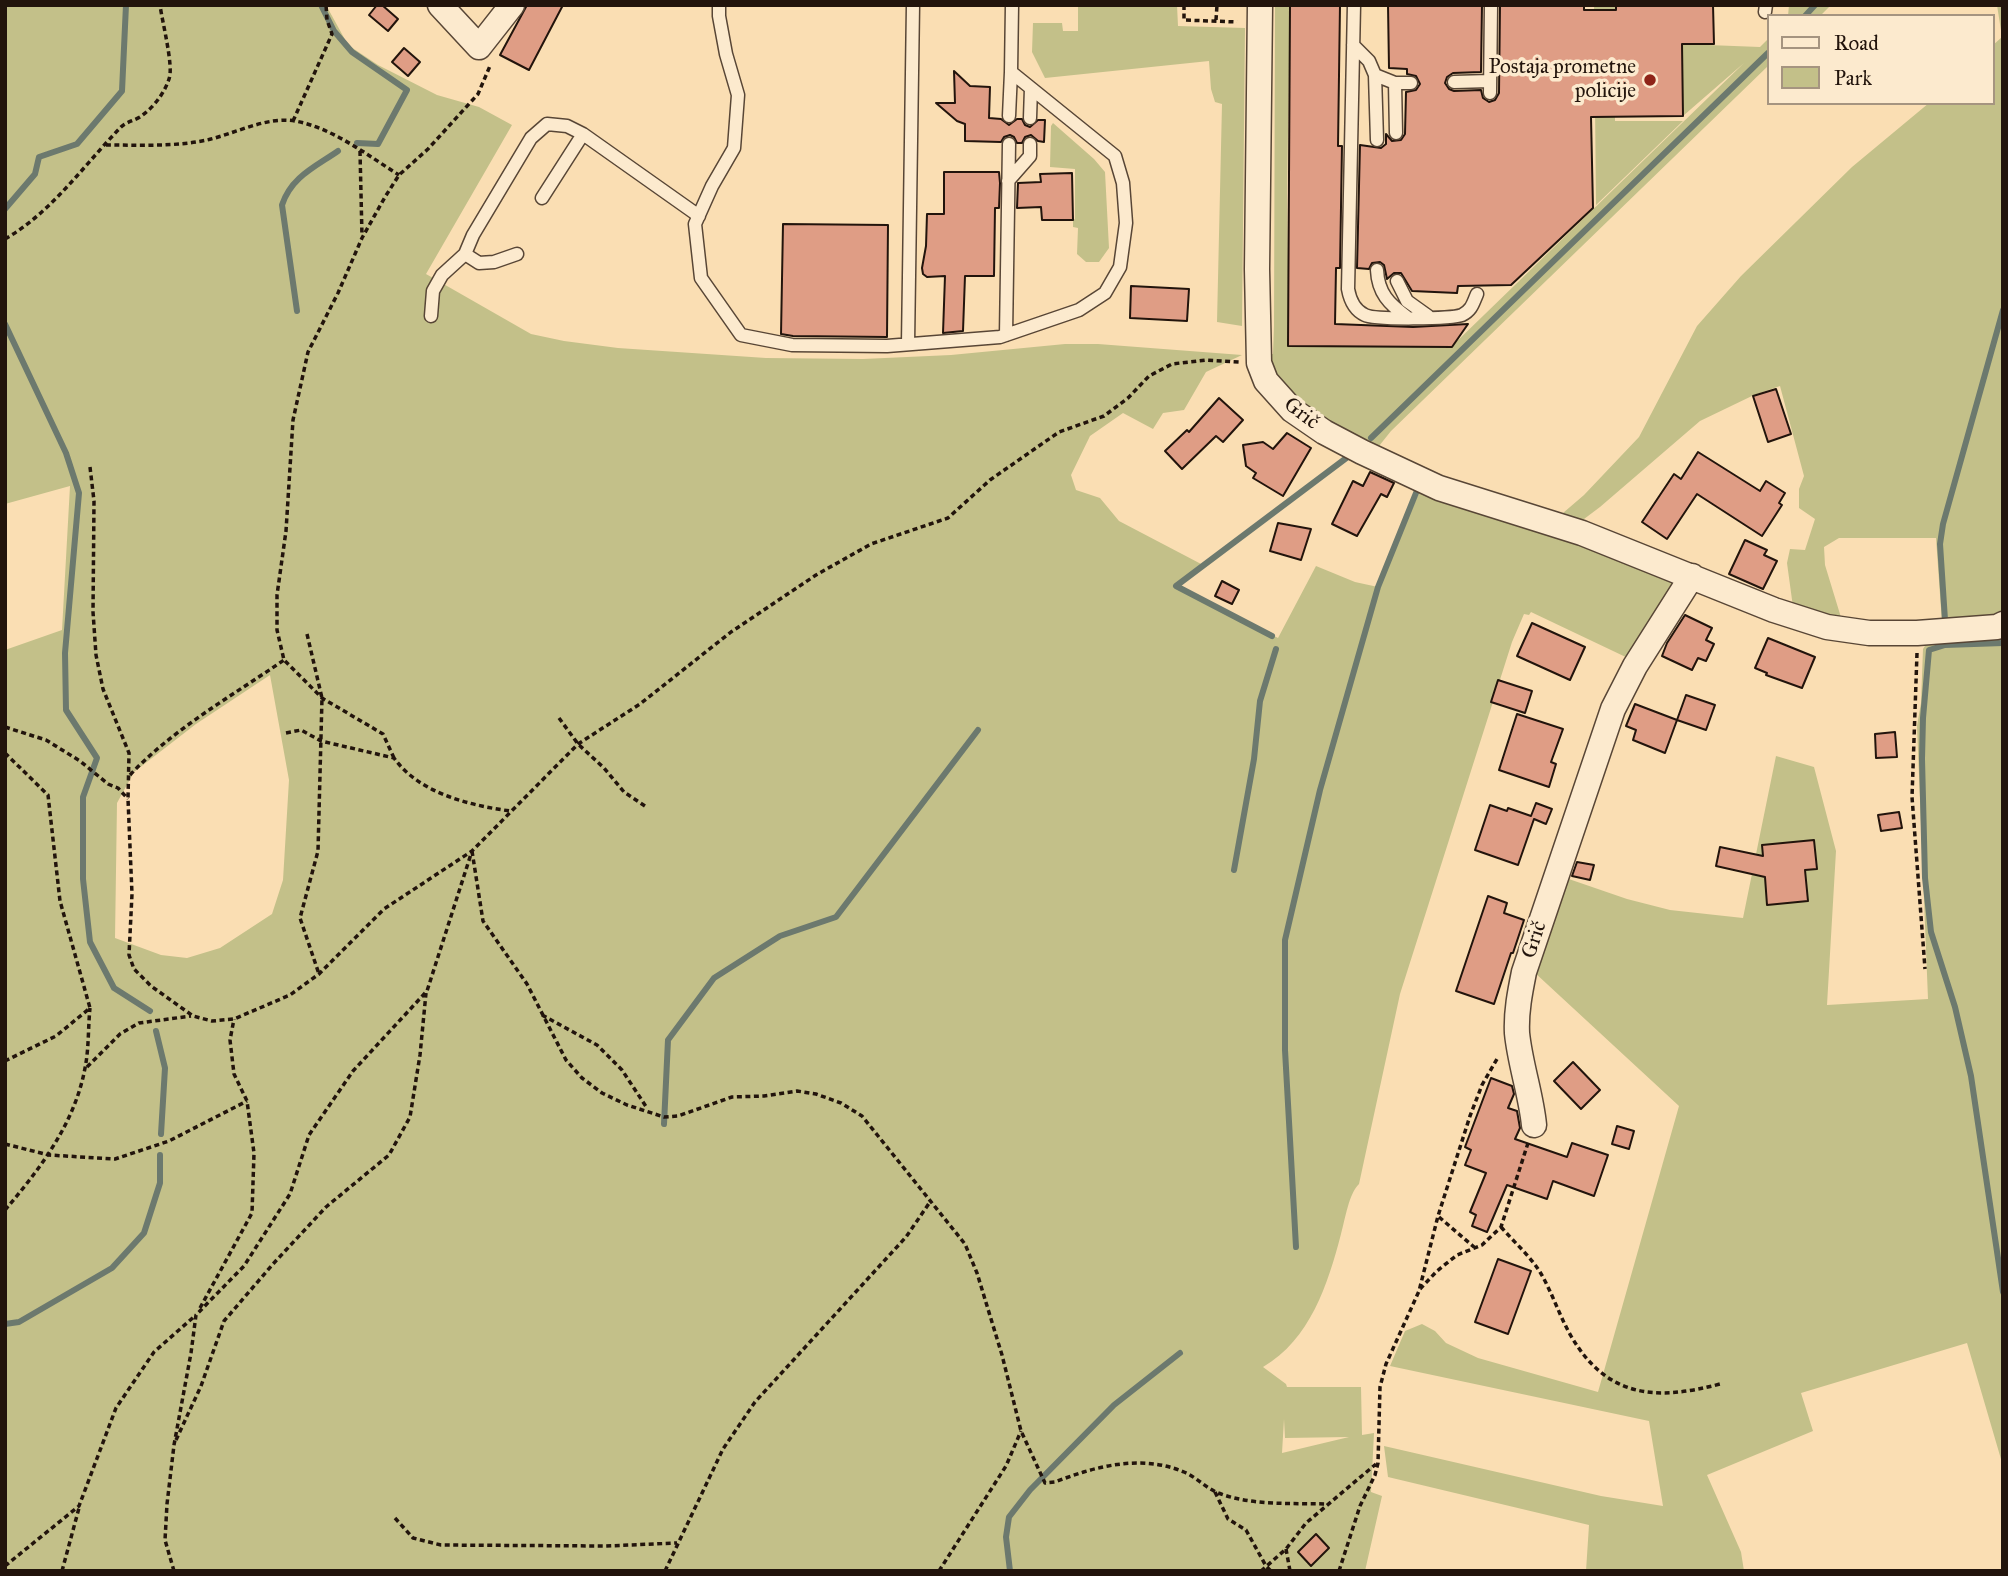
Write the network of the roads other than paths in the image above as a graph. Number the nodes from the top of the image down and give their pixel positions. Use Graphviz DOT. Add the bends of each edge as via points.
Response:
graph roads {
  1 [pos="439,5"];
  2 [pos="512,5"];
  3 [pos="719,5"];
  4 [pos="913,5"];
  5 [pos="1012,5"];
  6 [pos="1260,5"];
  7 [pos="1354,5"];
  8 [pos="1491,5"];
  9 [pos="1353,45"];
  10 [pos="1011,72"];
  11 [pos="1376,75"];
  12 [pos="1454,82"];
  13 [pos="1395,83"];
  14 [pos="1411,83"];
  15 [pos="1031,88"];
  16 [pos="1009,116"];
  17 [pos="1030,118"];
  18 [pos="1396,133"];
  19 [pos="583,134"];
  20 [pos="1377,140"];
  21 [pos="1030,144"];
  22 [pos="1009,145"];
  23 [pos="1008,181"];
  24 [pos="542,198"];
  25 [pos="699,216"];
  26 [pos="466,254"];
  27 [pos="517,254"];
  28 [pos="1377,270"];
  29 [pos="1397,281"];
  30 [pos="1477,294"];
  31 [pos="431,316"];
  32 [pos="1407,317"];
  33 [pos="1435,318"];
  34 [pos="1006,335"];
  35 [pos="908,344"];
  36 [pos="1692,576"];
  37 [pos="2003,624"];
  38 [pos="1534,1125"];
  1 -- 2 [label="street" via="486,54"];
  3 -- 25 [label="lane" via="738,95 734,148"];
  4 -- 35 [label="lane"];
  5 -- 10 [label="lane"];
  6 -- 36 [label="street, Grič" via="1256,269 1259,363 1266,381 1292,410 1324,432 1439,488 1581,533"];
  7 -- 9 [label="lane"];
  8 -- 12 [label="lane" via="1490,87"];
  9 -- 11 [label="lane"];
  9 -- 32 [label="lane" via="1350,300 1363,315"];
  10 -- 15 [label="lane"];
  10 -- 16 [label="lane"];
  11 -- 13 [label="lane"];
  11 -- 20 [label="lane"];
  13 -- 14 [label="lane"];
  13 -- 18 [label="lane"];
  15 -- 17 [label="lane"];
  15 -- 34 [label="lane" via="1115,156 1123,183 1126,223 1120,267 1105,293 1079,310"];
  19 -- 24 [label="lane"];
  19 -- 25 [label="lane"];
  19 -- 26 [label="lane" via="547,124 531,138"];
  21 -- 23 [label="lane" via="1030,156"];
  22 -- 23 [label="lane"];
  23 -- 34 [label="lane"];
  25 -- 35 [label="lane" via="695,224 701,278 741,335 792,345"];
  26 -- 27 [label="lane" via="479,263"];
  26 -- 31 [label="lane" via="442,275 433,291"];
  28 -- 32 [label="lane" via="1385,298"];
  29 -- 33 [label="lane" via="1406,301"];
  30 -- 33 [label="lane" via="1471,309 1460,316"];
  32 -- 33 [label="lane"];
  34 -- 35 [label="lane"];
  36 -- 37 [label="street, Grič" via="1774,610 1827,627 1869,634"];
  36 -- 38 [label="street, Grič" via="1613,709 1524,972 1518,1035"];
}
